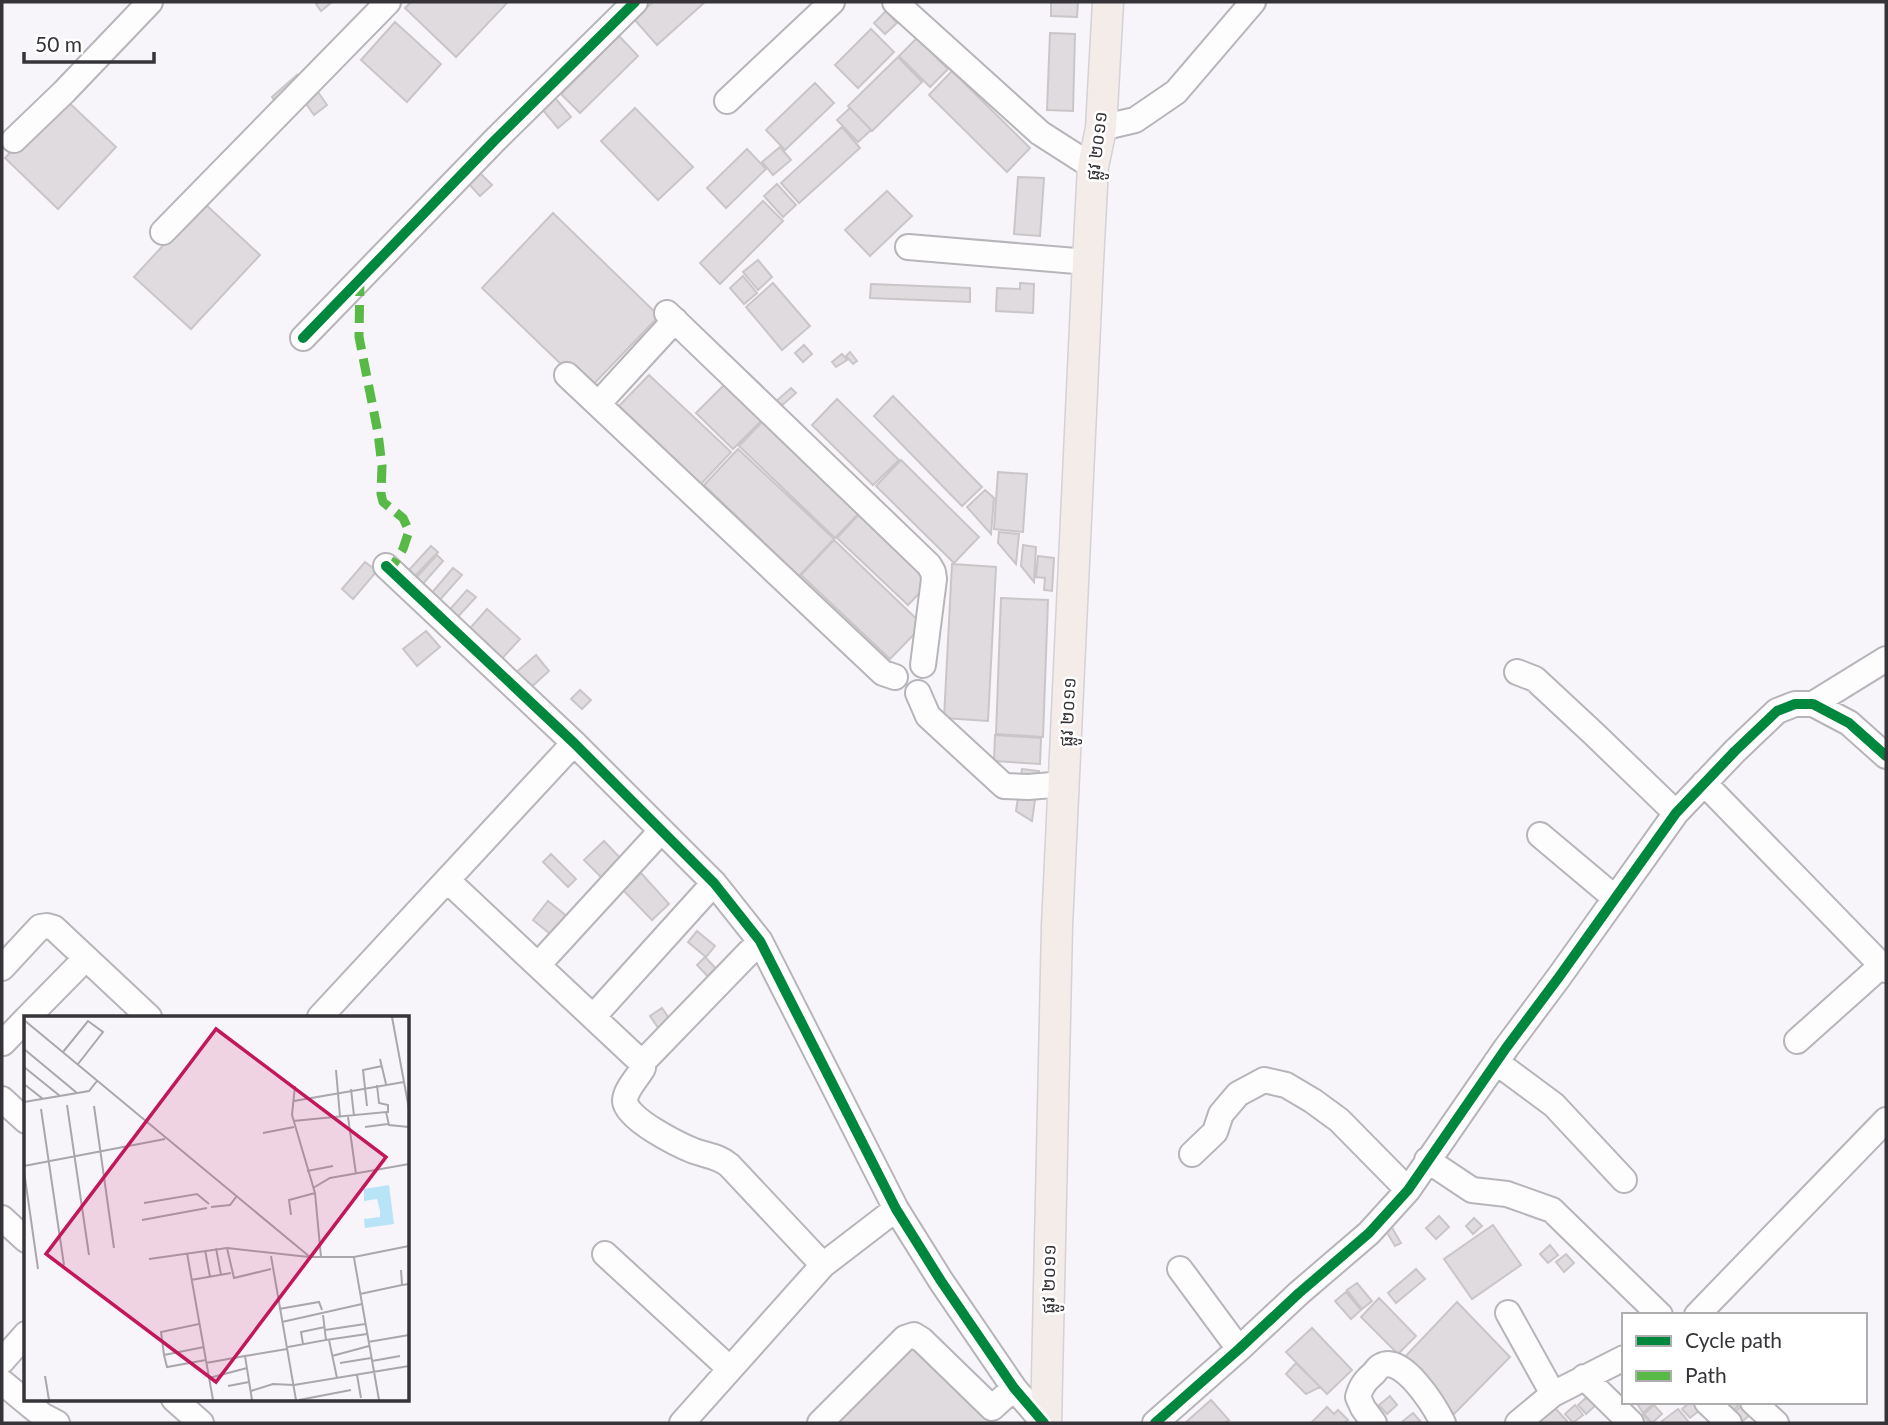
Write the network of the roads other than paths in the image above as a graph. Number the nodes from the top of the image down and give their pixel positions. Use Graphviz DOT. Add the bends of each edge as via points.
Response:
graph roads {
  1 [pos="150,2"];
  2 [pos="388,2"];
  3 [pos="635,2"];
  4 [pos="832,2"];
  5 [pos="895,2"];
  6 [pos="1108,2"];
  7 [pos="1253,2"];
  8 [pos="727,101"];
  9 [pos="1101,128"];
  10 [pos="14,140"];
  11 [pos="1093,167"];
  12 [pos="163,232"];
  13 [pos="908,247"];
  14 [pos="1088,262"];
  15 [pos="303,338"];
  16 [pos="567,375"];
  17 [pos="598,404"];
  18 [pos="386,566"];
  19 [pos="1886,659"];
  20 [pos="923,665"];
  21 [pos="1517,672"];
  22 [pos="895,677"];
  23 [pos="918,693"];
  24 [pos="1812,704"];
  25 [pos="573,743"];
  26 [pos="1886,756"];
  27 [pos="1704,783"];
  28 [pos="1065,784"];
  29 [pos="1676,813"];
  30 [pos="661,831"];
  31 [pos="1540,835"];
  32 [pos="447,880"];
  33 [pos="714,883"];
  34 [pos="1615,898"];
  35 [pos="760,941"];
  36 [pos="86,958"];
  37 [pos="538,965"];
  38 [pos="2,968"];
  39 [pos="1884,968"];
  40 [pos="29,1016"];
  41 [pos="148,1016"];
  42 [pos="321,1016"];
  43 [pos="593,1017"];
  44 [pos="24,1021"];
  45 [pos="1797,1041"];
  46 [pos="3,1043"];
  47 [pos="1496,1062"];
  48 [pos="642,1063"];
  49 [pos="2,1099"];
  50 [pos="24,1119"];
  51 [pos="1886,1120"];
  52 [pos="1192,1154"];
  53 [pos="1427,1160"];
  54 [pos="1623,1180"];
  55 [pos="1408,1190"];
  56 [pos="896,1209"];
  57 [pos="2,1218"];
  58 [pos="24,1238"];
  59 [pos="605,1254"];
  60 [pos="822,1265"];
  61 [pos="1180,1269"];
  62 [pos="1508,1313"];
  63 [pos="1658,1313"];
  64 [pos="1699,1313"];
  65 [pos="24,1336"];
  66 [pos="1240,1349"];
  67 [pos="1622,1359"];
  68 [pos="2,1361"];
  69 [pos="730,1369"];
  70 [pos="1584,1377"];
  71 [pos="2,1382"];
  72 [pos="1014,1388"];
  73 [pos="1553,1394"];
  74 [pos="175,1400"];
  75 [pos="1709,1404"];
  76 [pos="1755,1404"];
  77 [pos="999,1416"];
  78 [pos="57,1423"];
  79 [pos="201,1423"];
  80 [pos="682,1423"];
  81 [pos="820,1423"];
  82 [pos="1045,1423"];
  83 [pos="1155,1423"];
  84 [pos="1374,1423"];
  85 [pos="1443,1423"];
  86 [pos="1518,1423"];
  87 [pos="1631,1423"];
  88 [pos="1729,1423"];
  89 [pos="1776,1423"];
  1 -- 10 [label="street"];
  2 -- 12 [label="street"];
  3 -- 15 [label="street"];
  4 -- 8 [label="street"];
  5 -- 11 [label="street" via="1040,133"];
  6 -- 9 [label="main road, ផ្លូវ ២០១១"];
  7 -- 9 [label="street" via="1176,92 1135,120"];
  9 -- 11 [label="main road, ផ្លូវ ២០១១"];
  11 -- 14 [label="main road, ផ្លូវ ២០១១"];
  13 -- 14 [label="street"];
  14 -- 28 [label="main road, ផ្លូវ ២០១១"];
  16 -- 17 [label="street"];
  17 -- 20 [label="street" via="671,316 929,565 934,579"];
  17 -- 22 [label="street" via="883,673"];
  18 -- 25 [label="street"];
  19 -- 24 [label="street"];
  20 -- 22 [label="street" via="908,661 899,666"];
  20 -- 23 [label="street" via="928,681"];
  21 -- 29 [label="street" via="1535,680"];
  22 -- 23 [label="street" via="902,691"];
  23 -- 28 [label="street" via="928,716 1004,786"];
  24 -- 26 [label="street" via="1849,723"];
  24 -- 27 [label="street" via="1777,711"];
  25 -- 30 [label="street"];
  25 -- 32 [label="street"];
  27 -- 29 [label="street"];
  27 -- 39 [label="street"];
  28 -- 82 [label="main road, ផ្លូវ ២០១១" via="1057,926"];
  29 -- 34 [label="street"];
  30 -- 33 [label="street"];
  30 -- 37 [label="street"];
  31 -- 34 [label="street"];
  32 -- 37 [label="street"];
  32 -- 42 [label="street"];
  33 -- 35 [label="street"];
  33 -- 43 [label="street"];
  34 -- 47 [label="street"];
  35 -- 48 [label="street"];
  35 -- 56 [label="street"];
  36 -- 38 [label="street" via="47,926 40,927"];
  36 -- 40 [label="street"];
  36 -- 41 [label="street"];
  37 -- 43 [label="street"];
  39 -- 45 [label="street"];
  43 -- 48 [label="street"];
  44 -- 46 [label="street"];
  47 -- 53 [label="street"];
  47 -- 54 [label="street" via="1554,1105"];
  48 -- 60 [label="street" via="625,1099 628,1110 673,1141 720,1157"];
  49 -- 50 [label="street"];
  51 -- 64 [label="street"];
  52 -- 55 [label="street" via="1215,1132 1238,1094 1264,1080 1286,1085 1339,1120"];
  53 -- 55 [label="street"];
  53 -- 63 [label="street" via="1472,1190 1507,1194 1552,1210"];
  55 -- 66 [label="street" via="1369,1233"];
  56 -- 60 [label="street"];
  56 -- 72 [label="street"];
  57 -- 58 [label="street"];
  59 -- 69 [label="street"];
  60 -- 69 [label="street"];
  61 -- 66 [label="street"];
  62 -- 73 [label="street"];
  65 -- 68 [label="street"];
  66 -- 83 [label="street"];
  67 -- 70 [label="street"];
  69 -- 80 [label="street"];
  70 -- 73 [label="street"];
  70 -- 87 [label="street"];
  71 -- 78 [label="street"];
  72 -- 77 [label="street"];
  72 -- 82 [label="street"];
  73 -- 86 [label="street"];
  74 -- 79 [label="street"];
  75 -- 88 [label="street"];
  76 -- 89 [label="street"];
  77 -- 81 [label="street" via="914,1335 905,1338"];
  84 -- 85 [label="street" via="1358,1396 1361,1385 1382,1365 1391,1364 1401,1367 1427,1396"];
}
